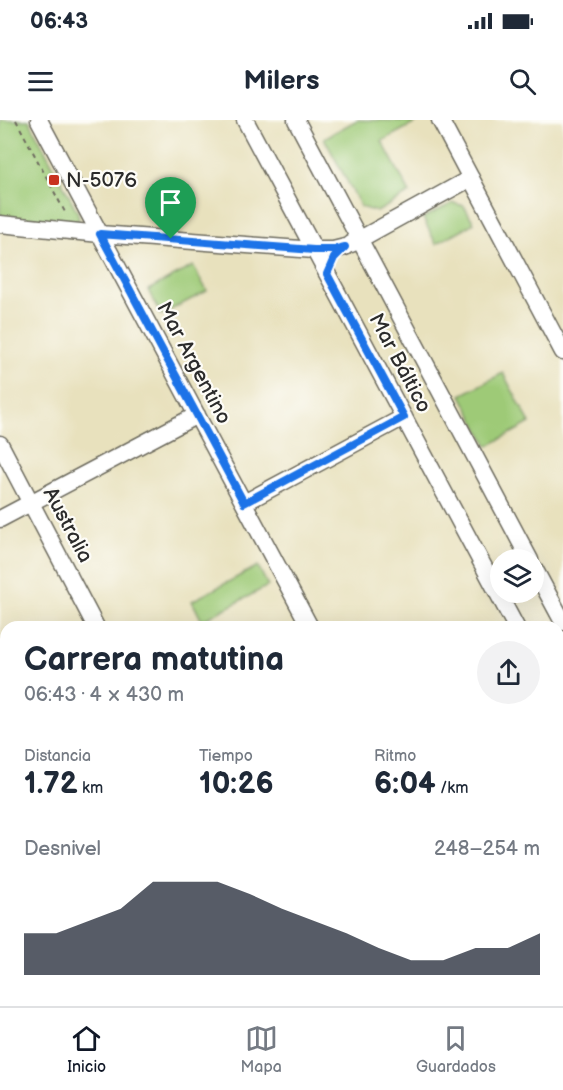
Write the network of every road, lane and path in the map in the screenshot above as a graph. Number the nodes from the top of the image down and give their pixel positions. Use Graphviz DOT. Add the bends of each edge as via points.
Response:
graph roads {
  1 [pos="16,120"];
  2 [pos="39,120"];
  3 [pos="245,120"];
  4 [pos="296,120"];
  5 [pos="440,120"];
  6 [pos="471,178"];
  7 [pos="63,220"];
  8 [pos="0,224"];
  9 [pos="100,234"];
  10 [pos="352,243"];
  11 [pos="314,250"];
  12 [pos="327,274"];
  13 [pos="563,352"];
  14 [pos="197,415"];
  15 [pos="404,417"];
  16 [pos="0,444"];
  17 [pos="31,502"];
  18 [pos="244,503"];
  19 [pos="0,519"];
  20 [pos="524,549"];
  21 [pos="544,587"];
  22 [pos="93,621"];
  23 [pos="306,621"];
  24 [pos="513,621"];
  25 [pos="562,621"];
  1 -- 7 [label="path" via="66,214"];
  2 -- 9 [label="street, Mar Argentino"];
  3 -- 11 [label="street, Mar Báltico"];
  4 -- 10 [label="street, Mar Báltico"];
  5 -- 6 [label="street"];
  6 -- 10 [label="street"];
  6 -- 13 [label="street"];
  8 -- 9 [label="street"];
  9 -- 11 [label="street"];
  9 -- 14 [label="street, Mar Argentino"];
  10 -- 11 [label="street" via="333,250"];
  10 -- 12 [label="street" via="334,258"];
  10 -- 20 [label="street, Mar Báltico"];
  11 -- 12 [label="street, Mar Báltico"];
  12 -- 15 [label="street, Mar Báltico"];
  14 -- 17 [label="street"];
  14 -- 18 [label="street, Mar Argentino"];
  15 -- 18 [label="street"];
  15 -- 24 [label="street, Mar Báltico"];
  16 -- 17 [label="street, Australia"];
  17 -- 19 [label="street"];
  17 -- 22 [label="street, Australia"];
  18 -- 23 [label="street, Mar Argentino"];
  21 -- 25 [label="street"];
}
